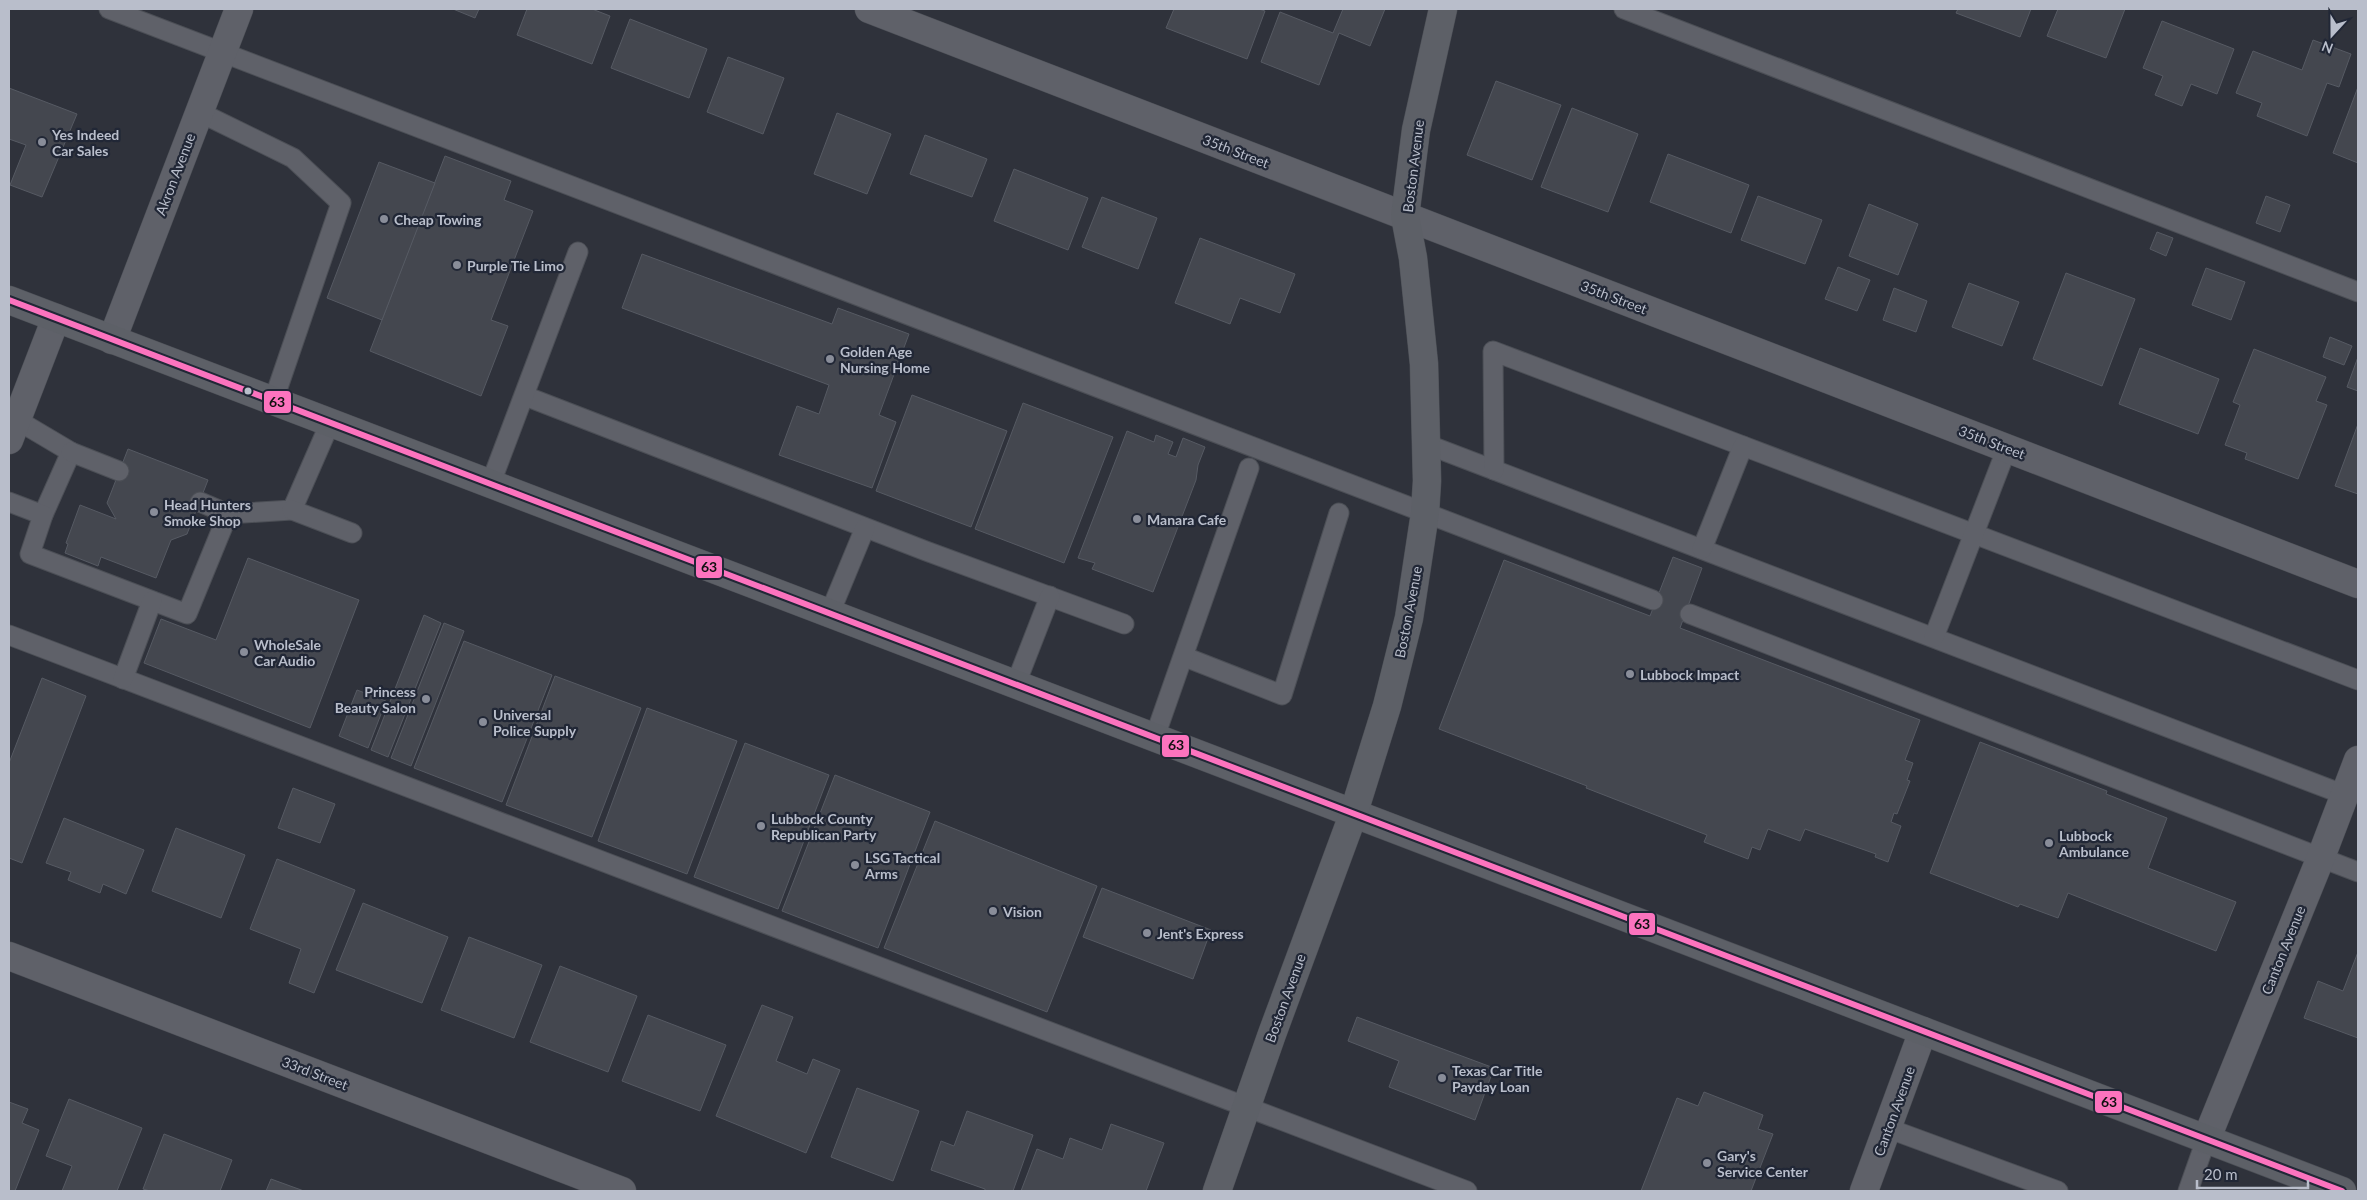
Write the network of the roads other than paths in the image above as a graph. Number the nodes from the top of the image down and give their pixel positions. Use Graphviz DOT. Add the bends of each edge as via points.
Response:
graph roads {
  1 [pos="110,9"];
  2 [pos="239,9"];
  3 [pos="869,9"];
  4 [pos="1443,9"];
  5 [pos="1624,9"];
  6 [pos="222,52"];
  7 [pos="199,112"];
  8 [pos="1405,216"];
  9 [pos="578,252"];
  10 [pos="2358,292"];
  11 [pos="9,300"];
  12 [pos="56,318"];
  13 [pos="112,340"];
  14 [pos="524,396"];
  15 [pos="273,402"];
  16 [pos="14,417"];
  17 [pos="330,423"];
  18 [pos="1426,444"];
  19 [pos="1743,446"];
  20 [pos="2007,448"];
  21 [pos="72,452"];
  22 [pos="1249,468"];
  23 [pos="1494,470"];
  24 [pos="119,471"];
  25 [pos="490,485"];
  26 [pos="9,502"];
  27 [pos="200,502"];
  28 [pos="292,510"];
  29 [pos="1425,512"];
  30 [pos="1339,513"];
  31 [pos="228,514"];
  32 [pos="43,515"];
  33 [pos="865,528"];
  34 [pos="352,534"];
  35 [pos="1973,534"];
  36 [pos="1702,549"];
  37 [pos="2358,584"];
  38 [pos="1050,596"];
  39 [pos="152,600"];
  40 [pos="1653,600"];
  41 [pos="829,614"];
  42 [pos="1690,614"];
  43 [pos="1124,624"];
  44 [pos="9,635"];
  45 [pos="1934,637"];
  46 [pos="1185,657"];
  47 [pos="124,679"];
  48 [pos="2358,680"];
  49 [pos="1015,686"];
  50 [pos="1154,739"];
  51 [pos="2358,760"];
  52 [pos="2345,795"];
  53 [pos="1353,815"];
  54 [pos="2321,857"];
  55 [pos="2358,872"];
  56 [pos="9,956"];
  57 [pos="1923,1031"];
  58 [pos="1246,1107"];
  59 [pos="1888,1128"];
  60 [pos="2206,1140"];
  61 [pos="622,1191"];
  62 [pos="1217,1191"];
  63 [pos="1467,1191"];
  64 [pos="1864,1191"];
  65 [pos="2058,1191"];
  66 [pos="2188,1191"];
  67 [pos="2342,1191"];
  1 -- 6 [label="lane"];
  2 -- 6 [label="street, Akron Avenue"];
  3 -- 8 [label="street, 35th Street"];
  4 -- 8 [label="main road, Boston Avenue" via="1416,130"];
  5 -- 10 [label="lane"];
  6 -- 7 [label="street, Akron Avenue"];
  6 -- 29 [label="lane"];
  7 -- 13 [label="street, Akron Avenue"];
  7 -- 15 [label="lane" via="293,158 342,203"];
  8 -- 18 [label="main road, Boston Avenue" via="1413,258 1424,364"];
  8 -- 20 [label="street, 35th Street"];
  9 -- 14 [label="lane"];
  11 -- 12 [label="main road"];
  12 -- 13 [label="main road"];
  12 -- 16 [label="street"];
  13 -- 15 [label="main road"];
  14 -- 25 [label="lane"];
  14 -- 33 [label="lane"];
  15 -- 17 [label="main road"];
  16 -- 21 [label="lane"];
  17 -- 25 [label="main road"];
  17 -- 28 [label="lane"];
  18 -- 23 [label="lane"];
  18 -- 29 [label="main road, Boston Avenue"];
  19 -- 23 [label="lane" via="1493,351"];
  19 -- 35 [label="lane"];
  19 -- 36 [label="lane"];
  20 -- 35 [label="lane"];
  20 -- 37 [label="street, 35th Street"];
  21 -- 24 [label="lane"];
  21 -- 32 [label="lane"];
  22 -- 46 [label="lane"];
  23 -- 36 [label="lane"];
  25 -- 41 [label="main road"];
  26 -- 32 [label="lane"];
  27 -- 31 [label="lane"];
  28 -- 31 [label="lane"];
  28 -- 34 [label="lane"];
  29 -- 40 [label="lane"];
  29 -- 53 [label="main road, Boston Avenue" via="1400,657"];
  30 -- 46 [label="lane" via="1282,695"];
  31 -- 39 [label="lane" via="186,614"];
  32 -- 39 [label="lane" via="30,554"];
  33 -- 38 [label="lane"];
  33 -- 41 [label="lane"];
  35 -- 45 [label="lane"];
  35 -- 48 [label="lane"];
  36 -- 45 [label="lane"];
  38 -- 43 [label="lane"];
  38 -- 49 [label="lane"];
  39 -- 47 [label="lane"];
  41 -- 49 [label="main road"];
  42 -- 54 [label="lane"];
  44 -- 47 [label="lane"];
  45 -- 52 [label="lane"];
  46 -- 50 [label="lane"];
  47 -- 58 [label="lane"];
  49 -- 50 [label="main road"];
  50 -- 53 [label="main road"];
  51 -- 52 [label="street, Canton Avenue"];
  52 -- 54 [label="street, Canton Avenue"];
  53 -- 57 [label="main road"];
  53 -- 58 [label="main road, Boston Avenue"];
  54 -- 55 [label="lane"];
  54 -- 60 [label="street, Canton Avenue"];
  56 -- 61 [label="street, 33rd Street"];
  57 -- 59 [label="street, Canton Avenue"];
  57 -- 60 [label="main road"];
  58 -- 62 [label="main road, Boston Avenue"];
  58 -- 63 [label="lane"];
  59 -- 64 [label="street, Canton Avenue"];
  59 -- 65 [label="lane"];
  60 -- 66 [label="lane"];
  60 -- 67 [label="main road"];
}
